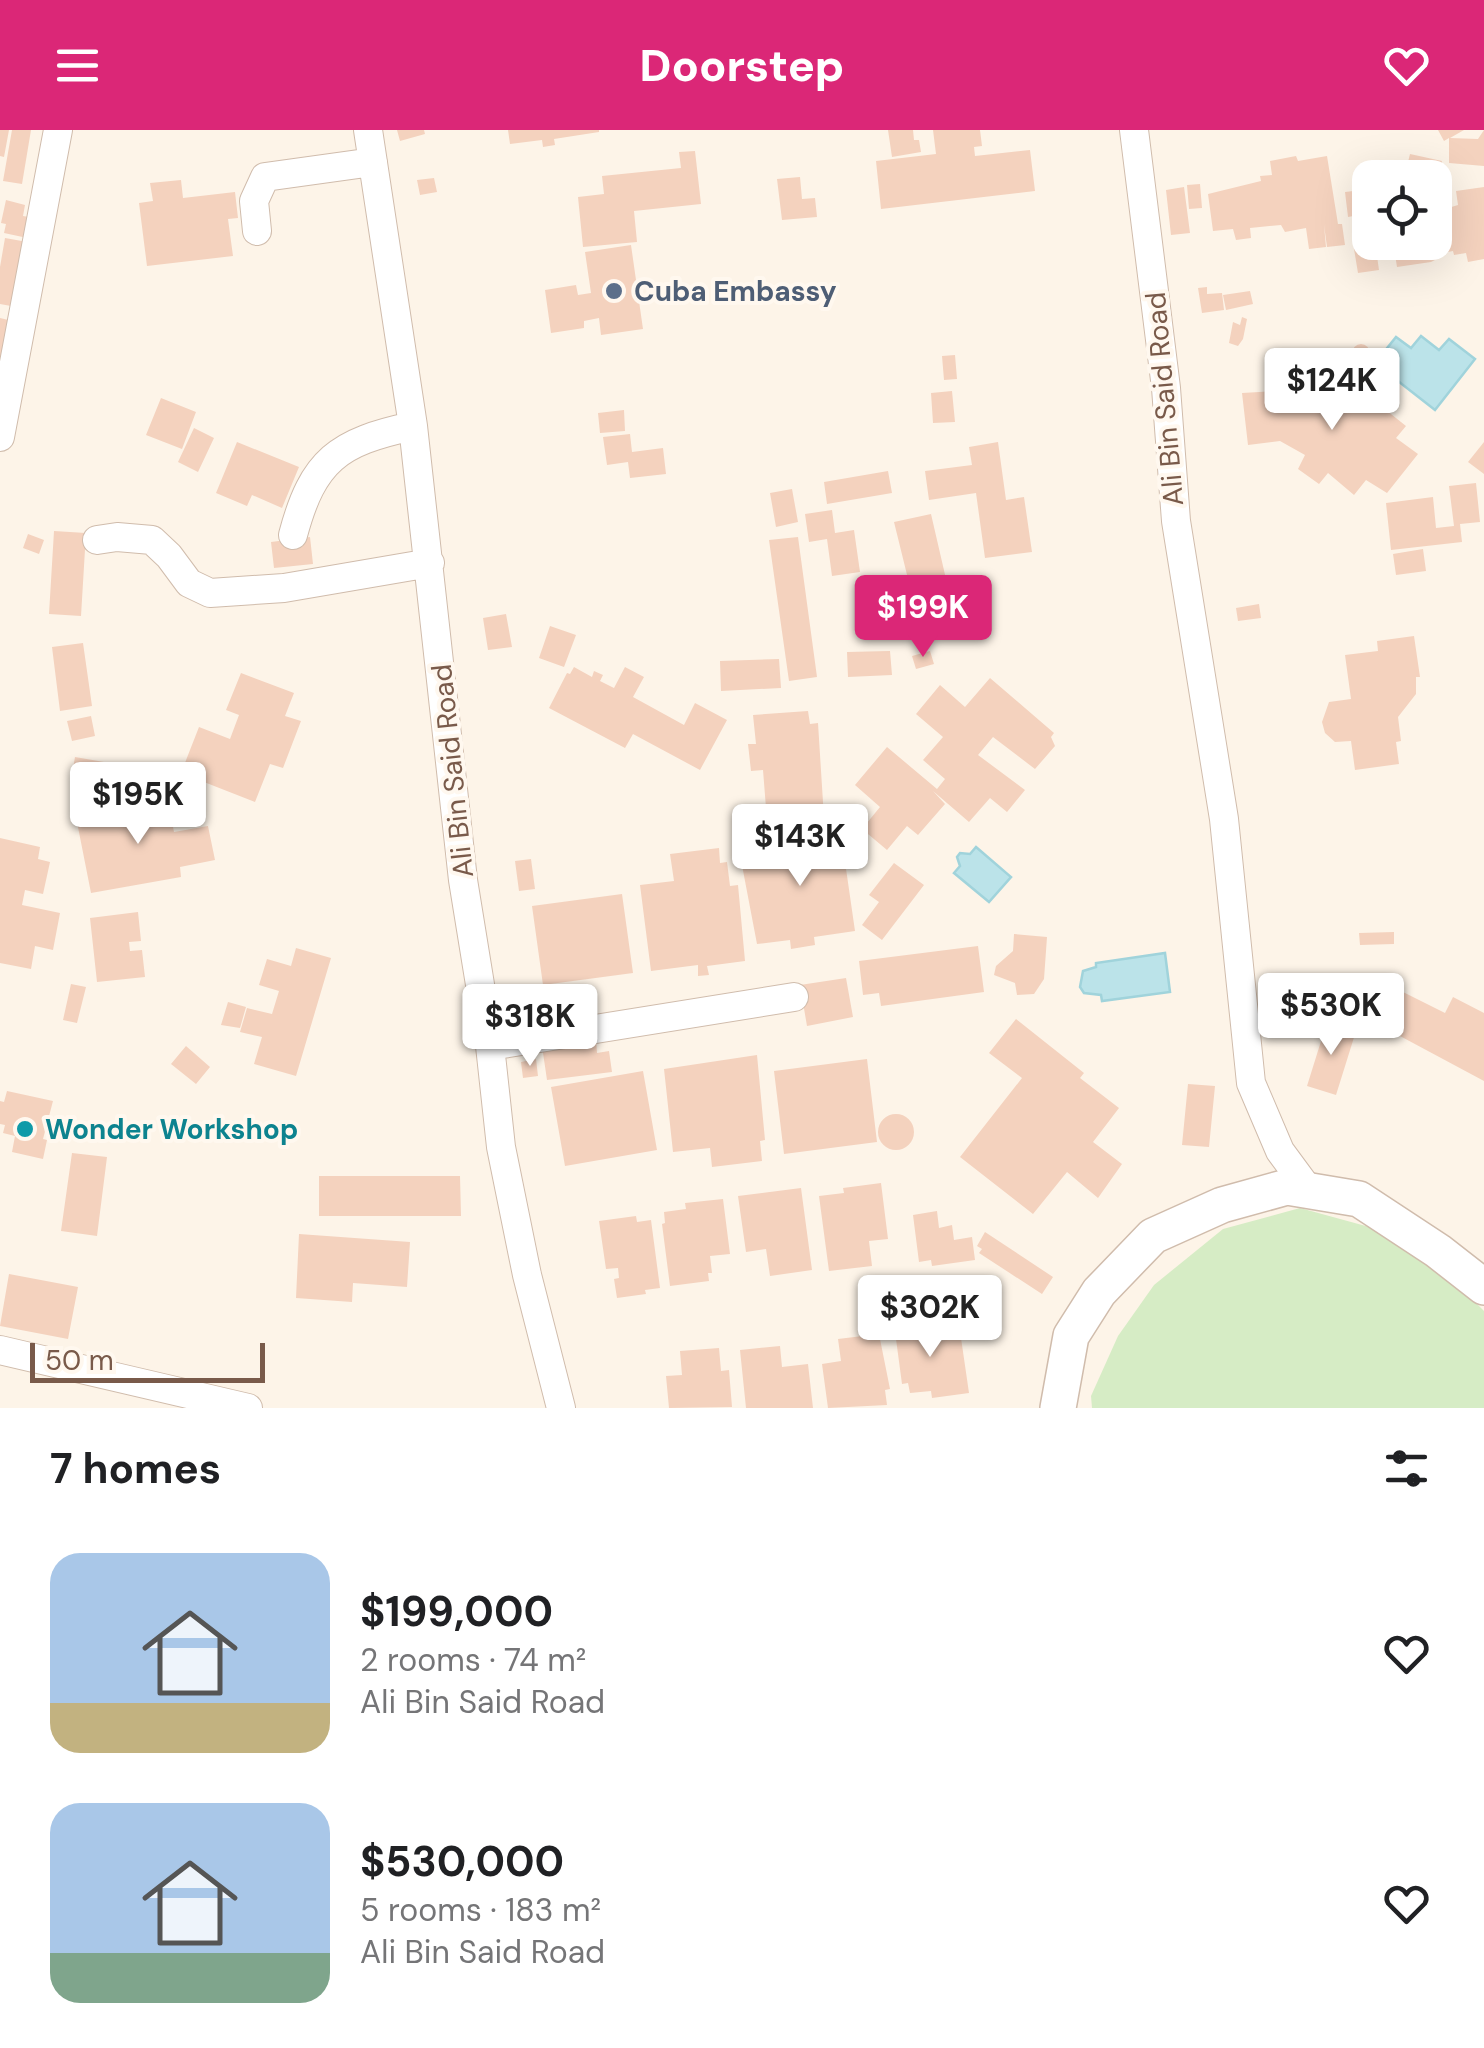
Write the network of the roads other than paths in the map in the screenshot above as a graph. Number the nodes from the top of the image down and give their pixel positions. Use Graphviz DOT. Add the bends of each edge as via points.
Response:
graph roads {
  1 [pos="58,130"];
  2 [pos="368,130"];
  3 [pos="1134,130"];
  4 [pos="373,162"];
  5 [pos="257,231"];
  6 [pos="414,426"];
  7 [pos="0,437"];
  8 [pos="293,535"];
  9 [pos="97,540"];
  10 [pos="430,562"];
  11 [pos="794,997"];
  12 [pos="490,1046"];
  13 [pos="1308,1188"];
  14 [pos="1484,1287"];
  15 [pos="0,1350"];
  16 [pos="248,1408"];
  17 [pos="561,1408"];
  18 [pos="1058,1408"];
  1 -- 7 [label="street"];
  2 -- 4 [label="street, Ali Bin Said Road"];
  3 -- 13 [label="street, Ali Bin Said Road" via="1176,521 1224,819 1251,1083 1280,1151"];
  4 -- 5 [label="street" via="265,176 254,201"];
  4 -- 6 [label="street, Ali Bin Said Road"];
  6 -- 8 [label="street" via="355,442 321,468"];
  6 -- 10 [label="street, Ali Bin Said Road"];
  9 -- 10 [label="street" via="152,540 189,583 210,593 302,586"];
  10 -- 12 [label="street, Ali Bin Said Road" via="464,880"];
  11 -- 12 [label="street"];
  12 -- 17 [label="street, Ali Bin Said Road" via="526,1275"];
  13 -- 14 [label="street" via="1360,1199"];
  13 -- 18 [label="street" via="1287,1187 1222,1205 1154,1236 1099,1292 1071,1336"];
  15 -- 16 [label="street"];
}
